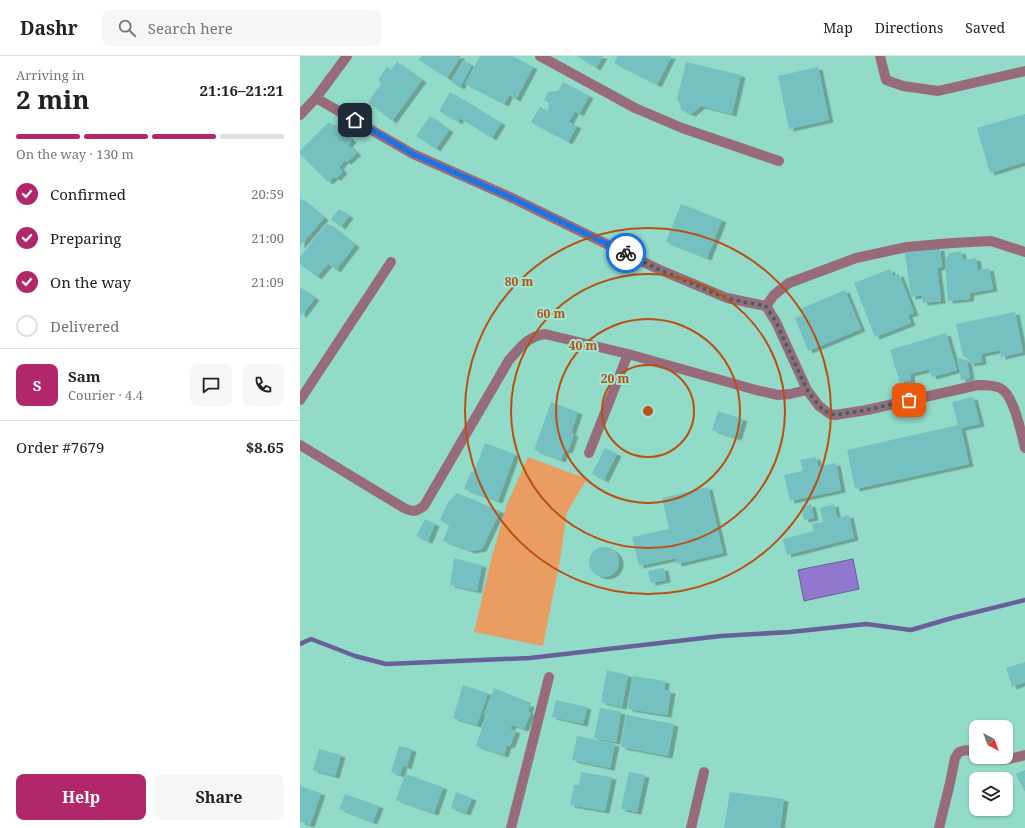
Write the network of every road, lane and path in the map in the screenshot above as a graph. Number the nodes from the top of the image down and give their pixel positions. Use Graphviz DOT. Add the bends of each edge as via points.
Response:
graph roads {
  1 [pos="346,56"];
  2 [pos="540,56"];
  3 [pos="880,56"];
  4 [pos="1025,71"];
  5 [pos="316,98"];
  6 [pos="300,115"];
  7 [pos="779,161"];
  8 [pos="1025,252"];
  9 [pos="391,262"];
  10 [pos="766,306"];
  11 [pos="628,354"];
  12 [pos="807,390"];
  13 [pos="300,400"];
  14 [pos="300,445"];
  15 [pos="1025,448"];
  16 [pos="589,452"];
  17 [pos="549,677"];
  18 [pos="969,751"];
  19 [pos="1025,756"];
  20 [pos="1013,759"];
  21 [pos="704,772"];
  22 [pos="511,828"];
  23 [pos="691,828"];
  24 [pos="939,828"];
  1 -- 5 [label="street"];
  2 -- 7 [label="street" via="635,108 682,128"];
  3 -- 4 [label="street" via="886,80 922,90 938,91"];
  5 -- 6 [label="street"];
  5 -- 10 [label="street" via="413,154 510,197 658,269 727,298"];
  8 -- 10 [label="street" via="991,241 907,247 856,258 790,283 774,295"];
  9 -- 13 [label="street"];
  10 -- 12 [label="street"];
  11 -- 12 [label="street" via="778,395"];
  11 -- 14 [label="street" via="544,334 525,342 509,360 424,506 418,511 404,508"];
  11 -- 16 [label="street"];
  12 -- 15 [label="street" via="822,409 835,415 978,385 1001,388 1011,401"];
  17 -- 22 [label="street"];
  18 -- 24 [label="street" via="959,752 955,758"];
  19 -- 20 [label="street"];
  21 -- 23 [label="street"];
}
